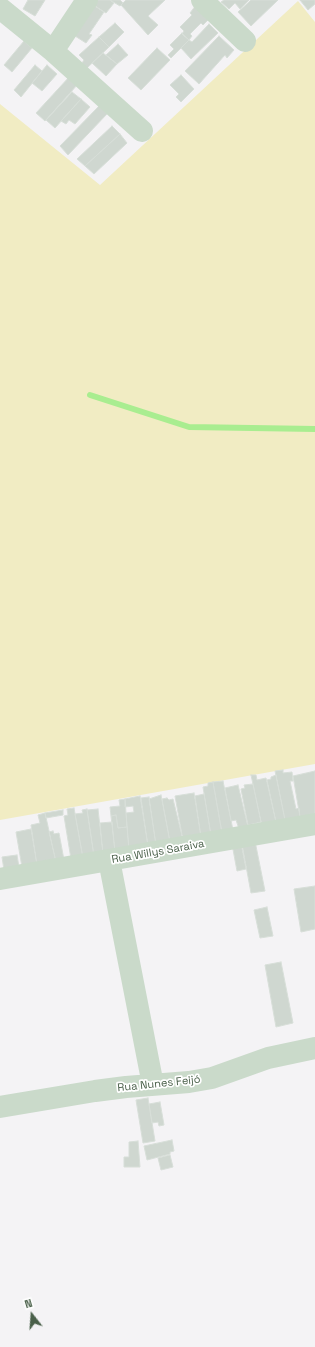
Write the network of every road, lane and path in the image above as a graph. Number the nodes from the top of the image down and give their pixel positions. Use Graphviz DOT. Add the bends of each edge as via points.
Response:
graph roads {
  1 [pos="88,0"];
  2 [pos="202,0"];
  3 [pos="0,8"];
  4 [pos="245,41"];
  5 [pos="53,51"];
  6 [pos="142,131"];
  7 [pos="315,824"];
  8 [pos="109,860"];
  9 [pos="0,880"];
  10 [pos="315,1048"];
  11 [pos="154,1084"];
  12 [pos="0,1107"];
  1 -- 5 [label="street"];
  2 -- 4 [label="street"];
  3 -- 5 [label="street"];
  5 -- 6 [label="street"];
  7 -- 8 [label="street, Rua Willys Saraiva"];
  8 -- 9 [label="street, Rua Willys Saraiva"];
  8 -- 11 [label="street"];
  10 -- 11 [label="street, Rua Nunes Feijó" via="268,1058 212,1078"];
  11 -- 12 [label="street, Rua Nunes Feijó"];
}
